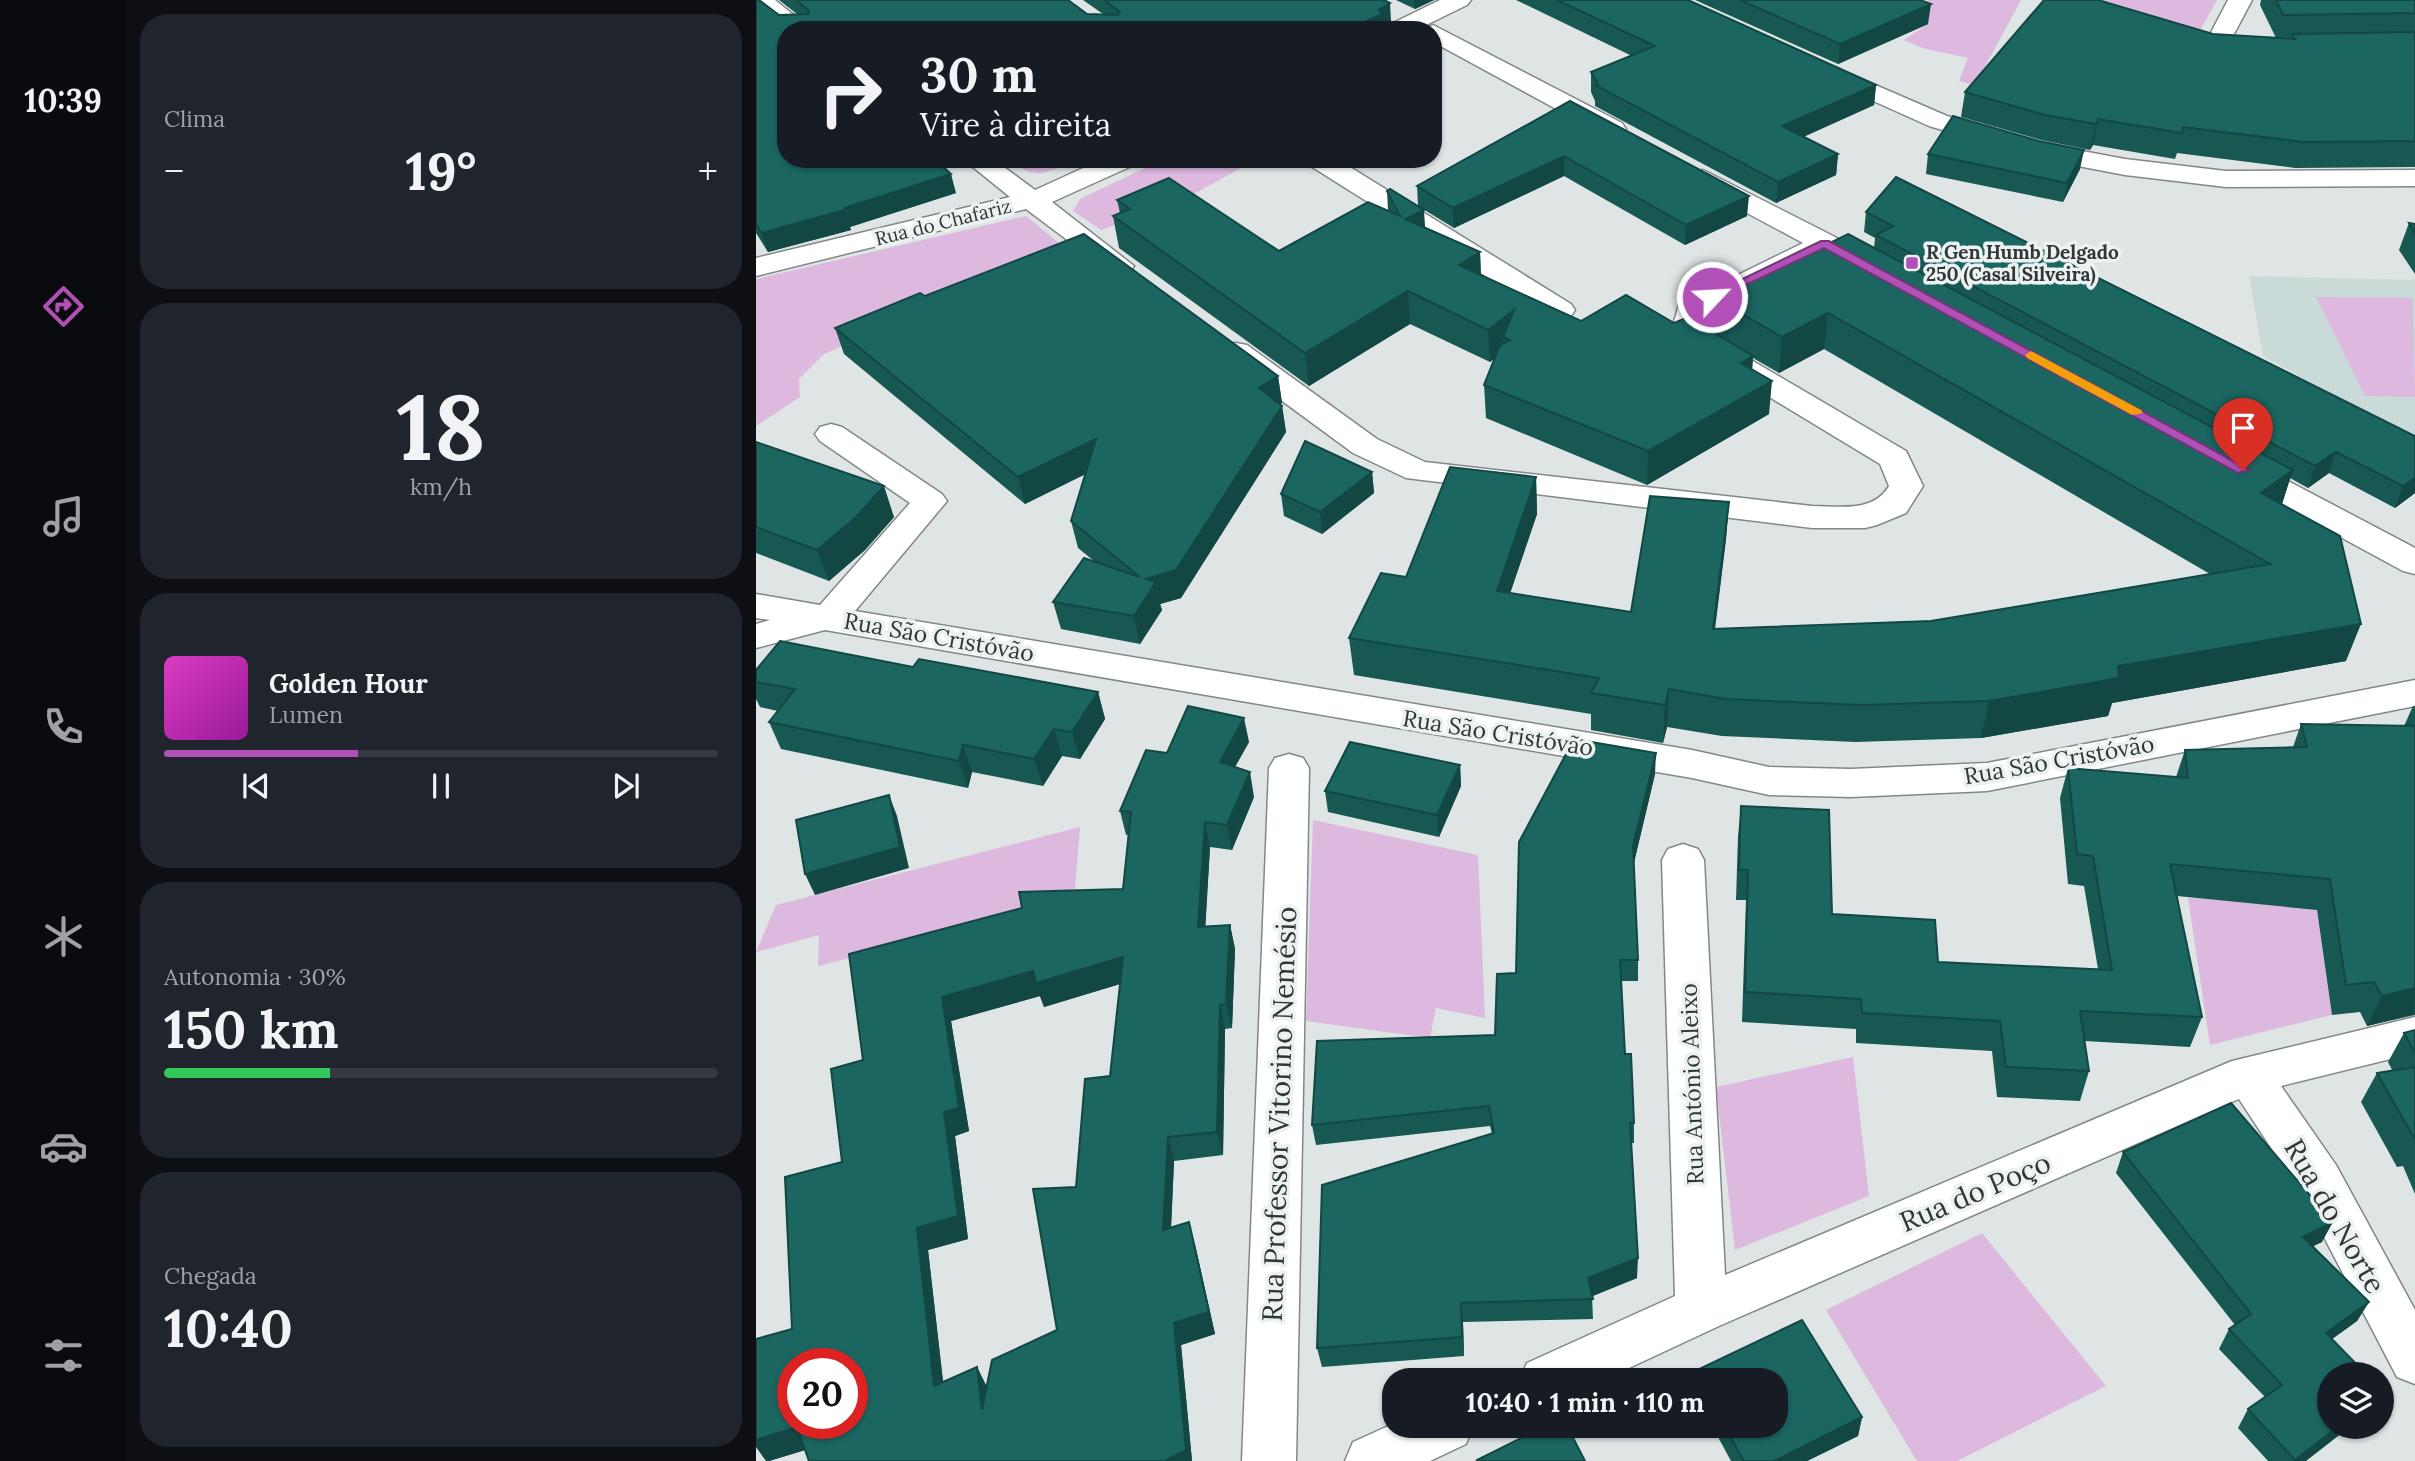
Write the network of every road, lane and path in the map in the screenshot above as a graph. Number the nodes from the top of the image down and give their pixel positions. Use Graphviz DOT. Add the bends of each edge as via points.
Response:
graph roads {
  1 [pos="760,0"];
  2 [pos="1459,0"];
  3 [pos="2240,0"];
  4 [pos="788,21"];
  5 [pos="1421,21"];
  6 [pos="2192,36"];
  7 [pos="1442,40"];
  8 [pos="1808,62"];
  9 [pos="1641,144"];
  10 [pos="1678,164"];
  11 [pos="988,168"];
  12 [pos="1106,168"];
  13 [pos="1332,168"];
  14 [pos="2415,178"];
  15 [pos="1031,200"];
  16 [pos="1825,243"];
  17 [pos="1861,263"];
  18 [pos="756,267"];
  19 [pos="1142,282"];
  20 [pos="1560,310"];
  21 [pos="1209,331"];
  22 [pos="831,434"];
  23 [pos="2218,457"];
  24 [pos="2415,563"];
  25 [pos="756,606"];
  26 [pos="830,617"];
  27 [pos="756,636"];
  28 [pos="2415,693"];
  29 [pos="1289,768"];
  30 [pos="1684,860"];
  31 [pos="2415,1035"];
  32 [pos="2248,1075"];
  33 [pos="1701,1309"];
  34 [pos="2415,1360"];
  35 [pos="1573,1368"];
  36 [pos="1421,1438"];
  37 [pos="1269,1461"];
  38 [pos="1372,1461"];
  1 -- 4 [label="street"];
  2 -- 5 [label="street"];
  3 -- 6 [label="street" via="2229,45"];
  7 -- 9 [label="street"];
  8 -- 14 [label="street" via="1938,121 2036,150 2226,179"];
  10 -- 16 [label="street"];
  11 -- 15 [label="street"];
  12 -- 15 [label="street, Rua do Chafariz"];
  13 -- 20 [label="street"];
  15 -- 18 [label="street, Rua do Chafariz"];
  15 -- 19 [label="street"];
  16 -- 17 [label="street"];
  16 -- 21 [label="street" via="1690,310 1687,329 1701,343 1894,458 1906,486 1894,506 1865,517 1812,517 1418,471 1365,446"];
  22 -- 26 [label="street" via="930,501"];
  23 -- 24 [label="street"];
  25 -- 26 [label="street, Rua São Cristóvão"];
  26 -- 27 [label="street, Rua São Cristóvão"];
  26 -- 28 [label="street, Rua São Cristóvão" via="1769,781 1851,783 1987,777"];
  29 -- 37 [label="street, Rua Professor Vitorino Nemésio"];
  30 -- 33 [label="street, Rua António Aleixo"];
  31 -- 32 [label="street, Rua do Poço"];
  32 -- 33 [label="street, Rua do Poço"];
  32 -- 34 [label="street, Rua do Norte" via="2319,1180"];
  33 -- 35 [label="street, Rua do Poço"];
  36 -- 38 [label="street"];
}
